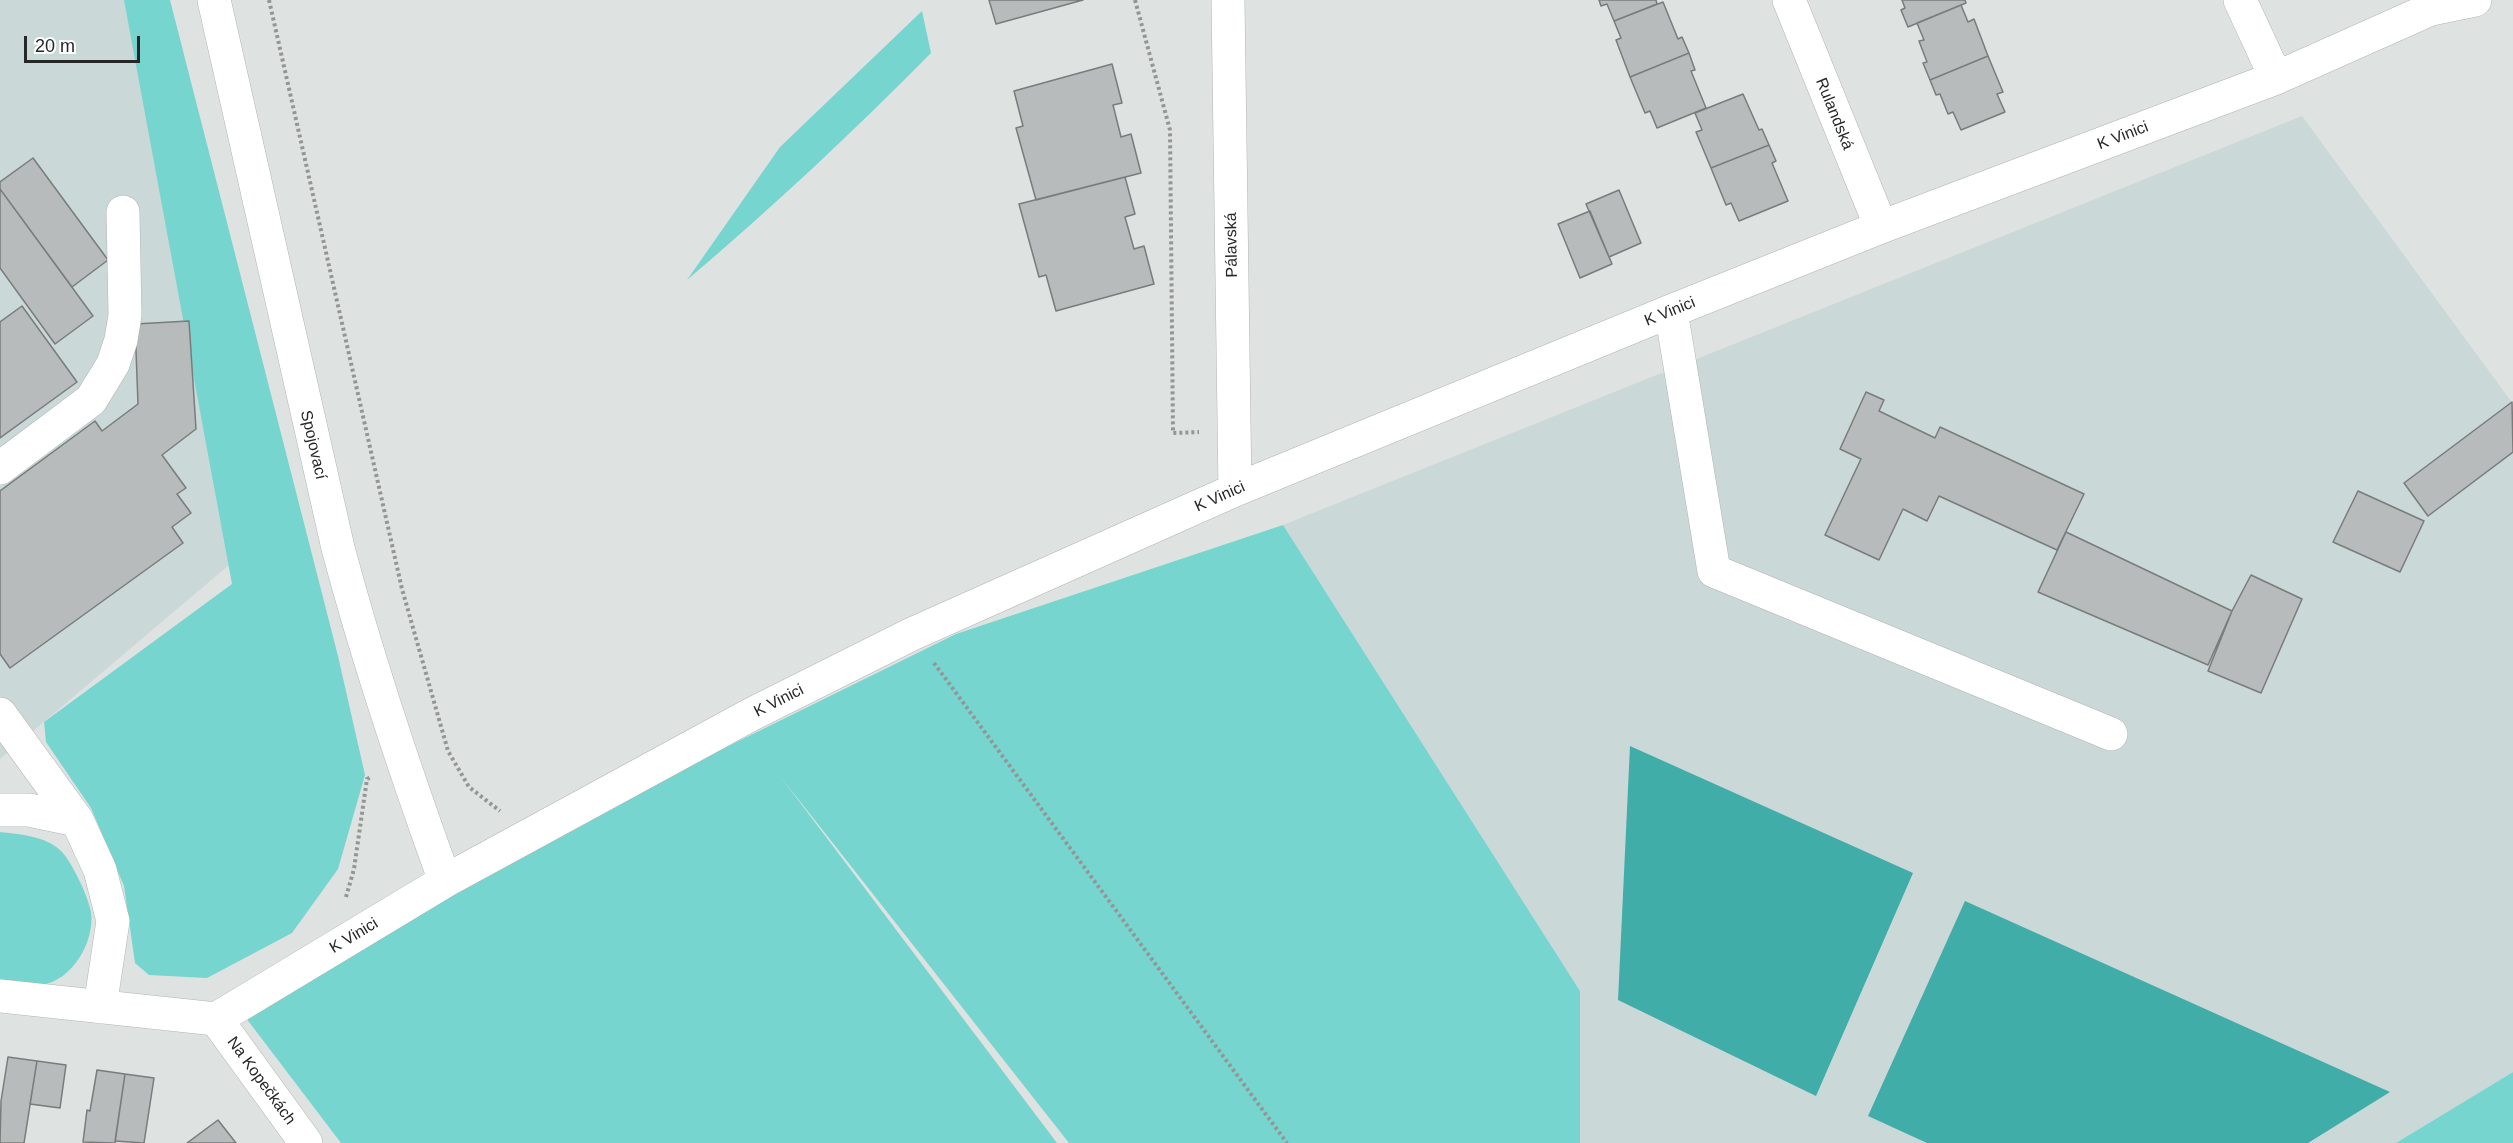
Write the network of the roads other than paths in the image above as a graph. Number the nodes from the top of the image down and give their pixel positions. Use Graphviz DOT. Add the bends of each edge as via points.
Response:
graph roads {
  1 [pos="214,0"];
  2 [pos="1228,0"];
  3 [pos="1789,0"];
  4 [pos="2240,0"];
  5 [pos="2475,0"];
  6 [pos="2276,78"];
  7 [pos="123,212"];
  8 [pos="1881,227"];
  9 [pos="1671,311"];
  10 [pos="0,468"];
  11 [pos="1236,490"];
  12 [pos="0,714"];
  13 [pos="2111,734"];
  14 [pos="0,810"];
  15 [pos="77,820"];
  16 [pos="445,881"];
  17 [pos="0,996"];
  18 [pos="100,1007"];
  19 [pos="216,1019"];
  20 [pos="306,1143"];
  1 -- 16 [label="street, Spojovací" via="361,638"];
  2 -- 11 [label="street, Pálavská"];
  3 -- 8 [label="street, Rulandská"];
  4 -- 6 [label="street"];
  5 -- 6 [label="street, K Vinici" via="2431,9"];
  6 -- 8 [label="street, K Vinici"];
  7 -- 10 [label="street" via="125,315 113,364 91,400"];
  8 -- 9 [label="street, K Vinici"];
  9 -- 11 [label="street, K Vinici"];
  9 -- 13 [label="street" via="1714,571"];
  11 -- 16 [label="street, K Vinici" via="912,634 752,714"];
  12 -- 15 [label="street"];
  14 -- 15 [label="street" via="29,810"];
  15 -- 18 [label="street" via="100,870 113,921"];
  16 -- 19 [label="street, K Vinici"];
  17 -- 18 [label="street"];
  18 -- 19 [label="street"];
  19 -- 20 [label="street, Na Kopečkách"];
}
